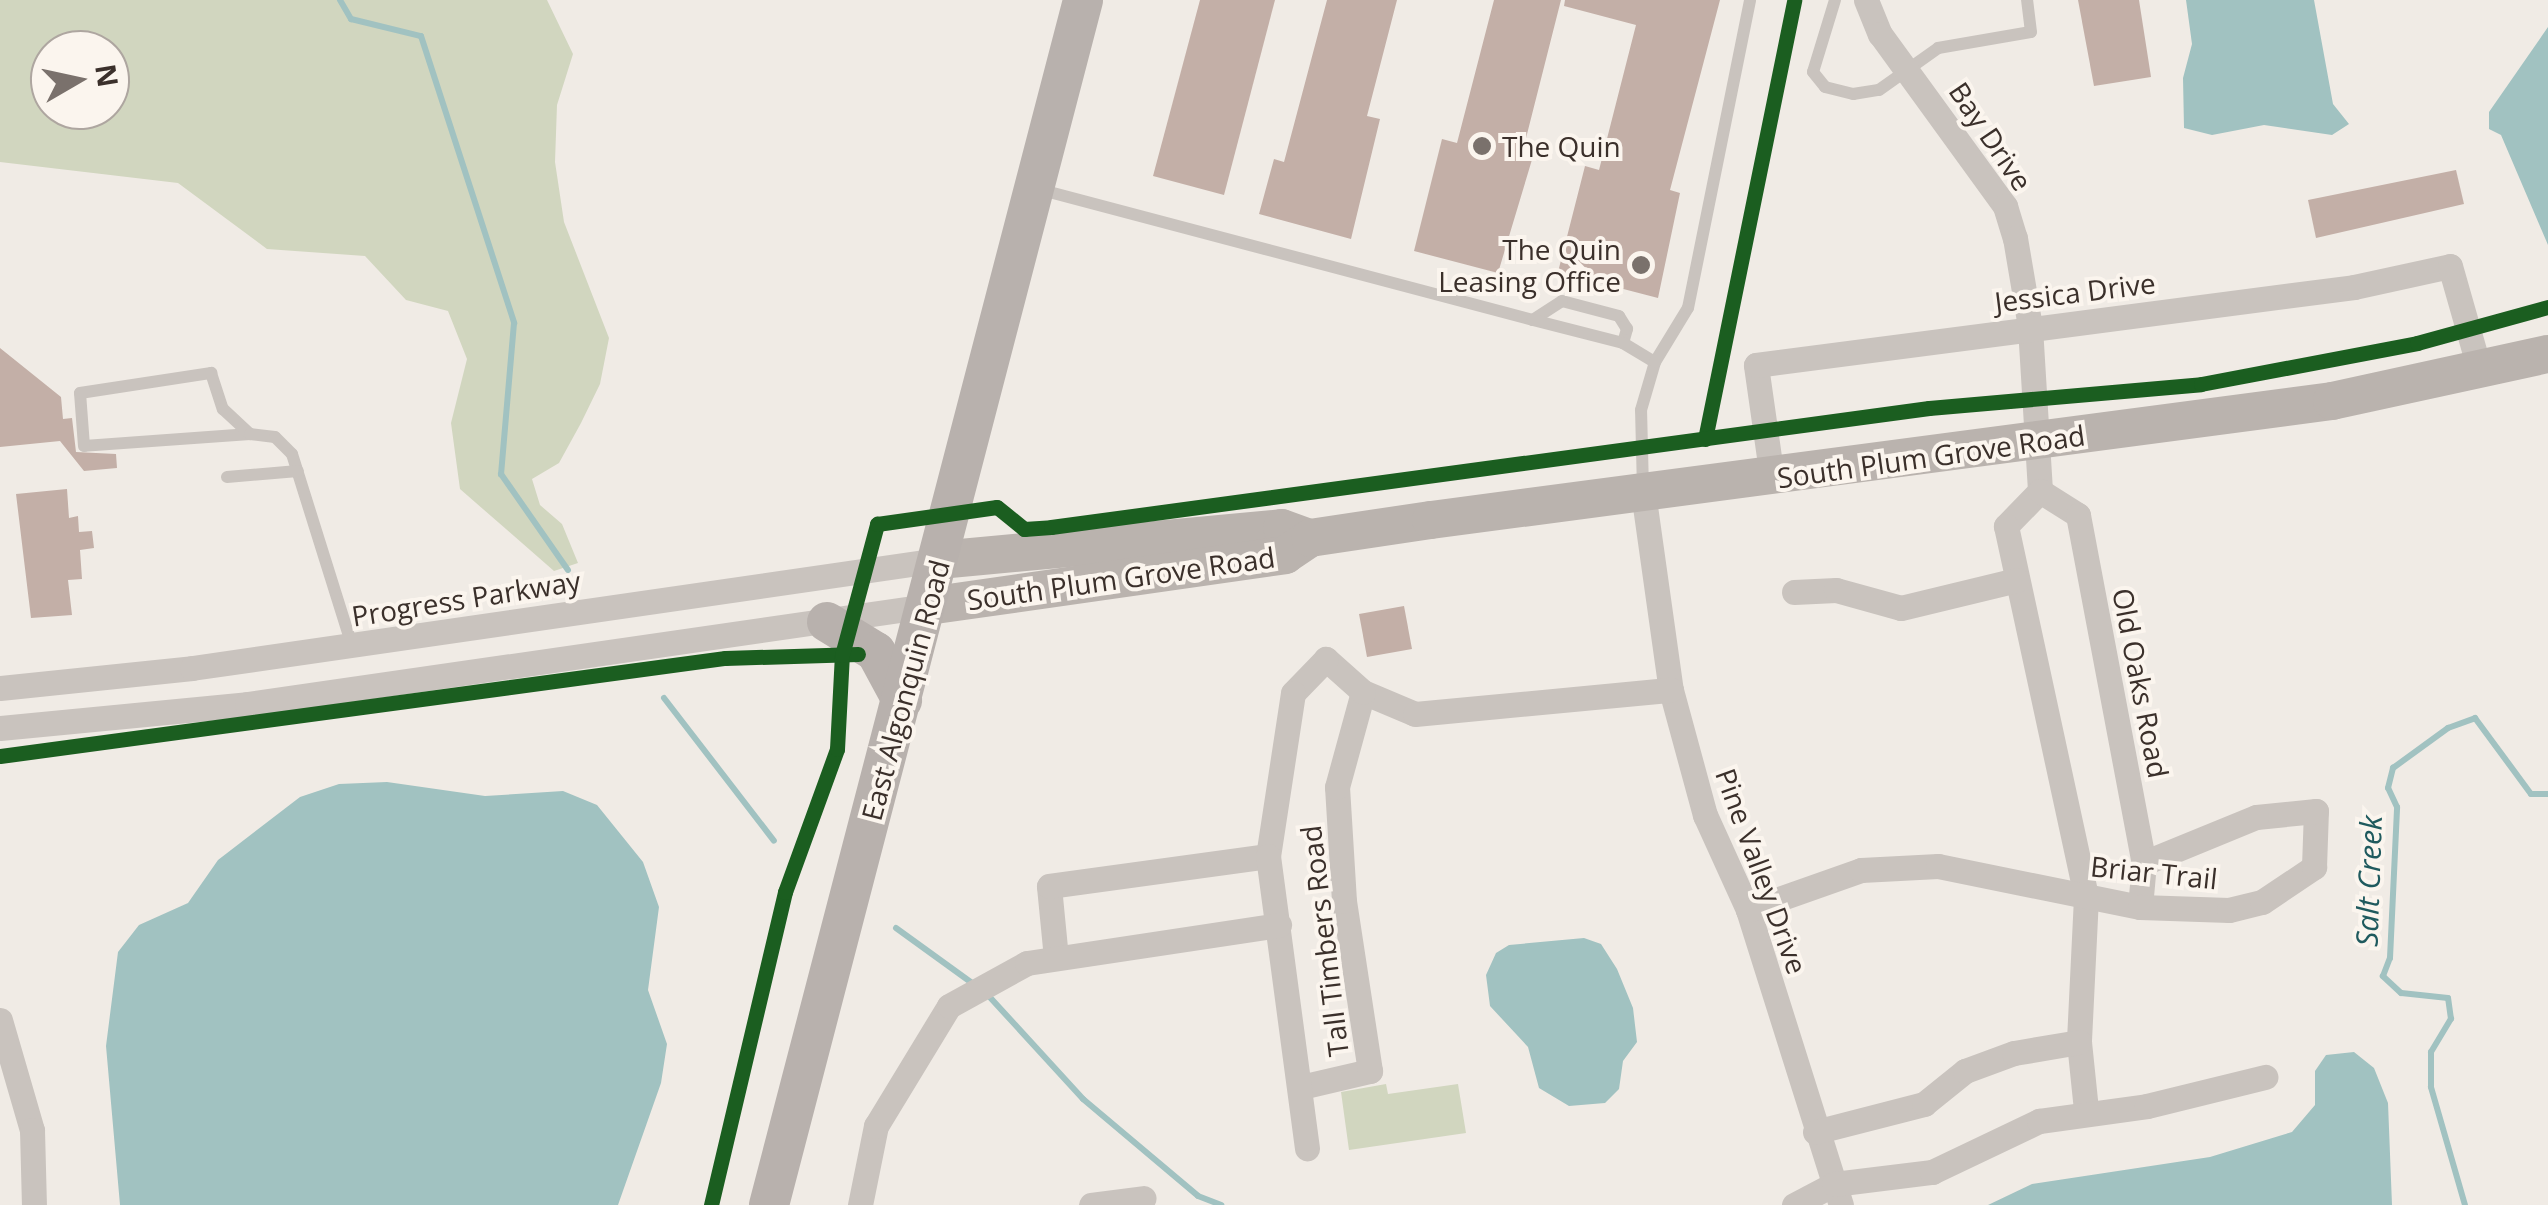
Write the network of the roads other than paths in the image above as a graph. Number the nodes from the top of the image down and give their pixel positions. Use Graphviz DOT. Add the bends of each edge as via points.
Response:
graph roads {
  1 [pos="1083,0"];
  2 [pos="1750,0"];
  3 [pos="1835,0"];
  4 [pos="1866,0"];
  5 [pos="2027,0"];
  6 [pos="1908,69"];
  7 [pos="1033,188"];
  8 [pos="1533,320"];
  9 [pos="2030,327"];
  10 [pos="1623,343"];
  11 [pos="2548,354"];
  12 [pos="1655,362"];
  13 [pos="2480,370"];
  14 [pos="250,434"];
  15 [pos="2036,442"];
  16 [pos="298,470"];
  17 [pos="226,477"];
  18 [pos="1772,478"];
  19 [pos="2040,491"];
  20 [pos="1643,492"];
  21 [pos="1310,538"];
  22 [pos="940,560"];
  23 [pos="2018,580"];
  24 [pos="1794,592"];
  25 [pos="928,606"];
  26 [pos="826,622"];
  27 [pos="352,646"];
  28 [pos="0,688"];
  29 [pos="1670,690"];
  30 [pos="1363,692"];
  31 [pos="902,700"];
  32 [pos="0,728"];
  33 [pos="1268,856"];
  34 [pos="2144,862"];
  35 [pos="2086,897"];
  36 [pos="2140,907"];
  37 [pos="1748,910"];
  38 [pos="1279,925"];
  39 [pos="1056,958"];
  40 [pos="0,1020"];
  41 [pos="2078,1042"];
  42 [pos="2265,1078"];
  43 [pos="1302,1087"];
  44 [pos="2086,1110"];
  45 [pos="1816,1132"];
  46 [pos="1307,1148"];
  47 [pos="1838,1195"];
  48 [pos="1144,1198"];
  49 [pos="34,1205"];
  50 [pos="769,1205"];
  51 [pos="860,1205"];
  52 [pos="1091,1205"];
  53 [pos="1794,1205"];
  1 -- 7 [label="main road, East Algonquin Road"];
  2 -- 12 [label="lane" via="1688,308"];
  3 -- 6 [label="lane" via="1816,48 1814,72 1825,87 1853,94 1879,90"];
  4 -- 6 [label="street, Bay Drive" via="1880,34"];
  5 -- 6 [label="lane" via="2031,32 1938,48"];
  6 -- 9 [label="street, Bay Drive" via="2006,206"];
  7 -- 8 [label="lane"];
  7 -- 22 [label="main road, East Algonquin Road"];
  8 -- 10 [label="lane"];
  8 -- 10 [label="lane" via="1562,301 1619,316 1627,329"];
  9 -- 13 [label="street, Jessica Drive" via="2354,288 2450,266"];
  9 -- 15 [label="street, Bay Drive"];
  9 -- 18 [label="street, Jessica Drive" via="1756,365"];
  10 -- 12 [label="lane"];
  11 -- 13 [label="street, South Plum Grove Road"];
  12 -- 20 [label="lane" via="1641,410"];
  13 -- 15 [label="street, South Plum Grove Road" via="2332,401"];
  14 -- 14 [label="lane" via="84,446 80,392 212,373 223,409"];
  14 -- 16 [label="lane" via="276,438"];
  15 -- 18 [label="street, South Plum Grove Road"];
  15 -- 19 [label="street"];
  16 -- 17 [label="lane"];
  16 -- 27 [label="lane"];
  18 -- 20 [label="street, South Plum Grove Road"];
  19 -- 23 [label="street" via="2006,526"];
  19 -- 34 [label="street, Old Oaks Road" via="2078,515"];
  20 -- 21 [label="street, South Plum Grove Road"];
  20 -- 29 [label="street, Pine Valley Drive"];
  21 -- 22 [label="street, South Plum Grove Road" via="1282,528"];
  21 -- 25 [label="street, South Plum Grove Road" via="1285,556"];
  22 -- 25 [label="main road, East Algonquin Road"];
  22 -- 27 [label="street, Progress Parkway"];
  23 -- 24 [label="street" via="1901,608 1836,590"];
  23 -- 35 [label="street"];
  25 -- 26 [label="street"];
  25 -- 31 [label="main road, East Algonquin Road"];
  26 -- 31 [label="main road" via="876,652"];
  26 -- 32 [label="street" via="247,704"];
  27 -- 28 [label="street, Progress Parkway"];
  29 -- 30 [label="street" via="1415,714"];
  29 -- 37 [label="street, Pine Valley Drive" via="1705,816"];
  30 -- 33 [label="street, Tall Timbers Road" via="1326,659 1293,693"];
  30 -- 43 [label="street, Tall Timbers Road" via="1337,788 1344,901 1370,1071"];
  31 -- 50 [label="main road, East Algonquin Road"];
  33 -- 38 [label="street, Tall Timbers Road"];
  33 -- 39 [label="street" via="1048,886"];
  34 -- 36 [label="street, Old Oaks Road"];
  34 -- 36 [label="street, Briar Trail" via="2256,817 2316,811 2314,867 2262,902 2229,910"];
  35 -- 36 [label="street, Briar Trail"];
  35 -- 37 [label="street, Briar Trail" via="1938,866 1861,870"];
  35 -- 41 [label="street"];
  37 -- 45 [label="street, Pine Valley Drive"];
  38 -- 39 [label="street"];
  38 -- 43 [label="street, Tall Timbers Road"];
  39 -- 51 [label="street" via="1012,967 949,1006 876,1126"];
  40 -- 49 [label="street" via="32,1130"];
  41 -- 44 [label="street"];
  41 -- 45 [label="street" via="2014,1053 1965,1072 1924,1104"];
  42 -- 44 [label="street" via="2147,1106"];
  43 -- 46 [label="street, Tall Timbers Road"];
  44 -- 47 [label="street" via="2039,1121 1932,1172"];
  45 -- 47 [label="street, Pine Valley Drive"];
  47 -- 53 [label="street"];
  48 -- 52 [label="street"];
}
